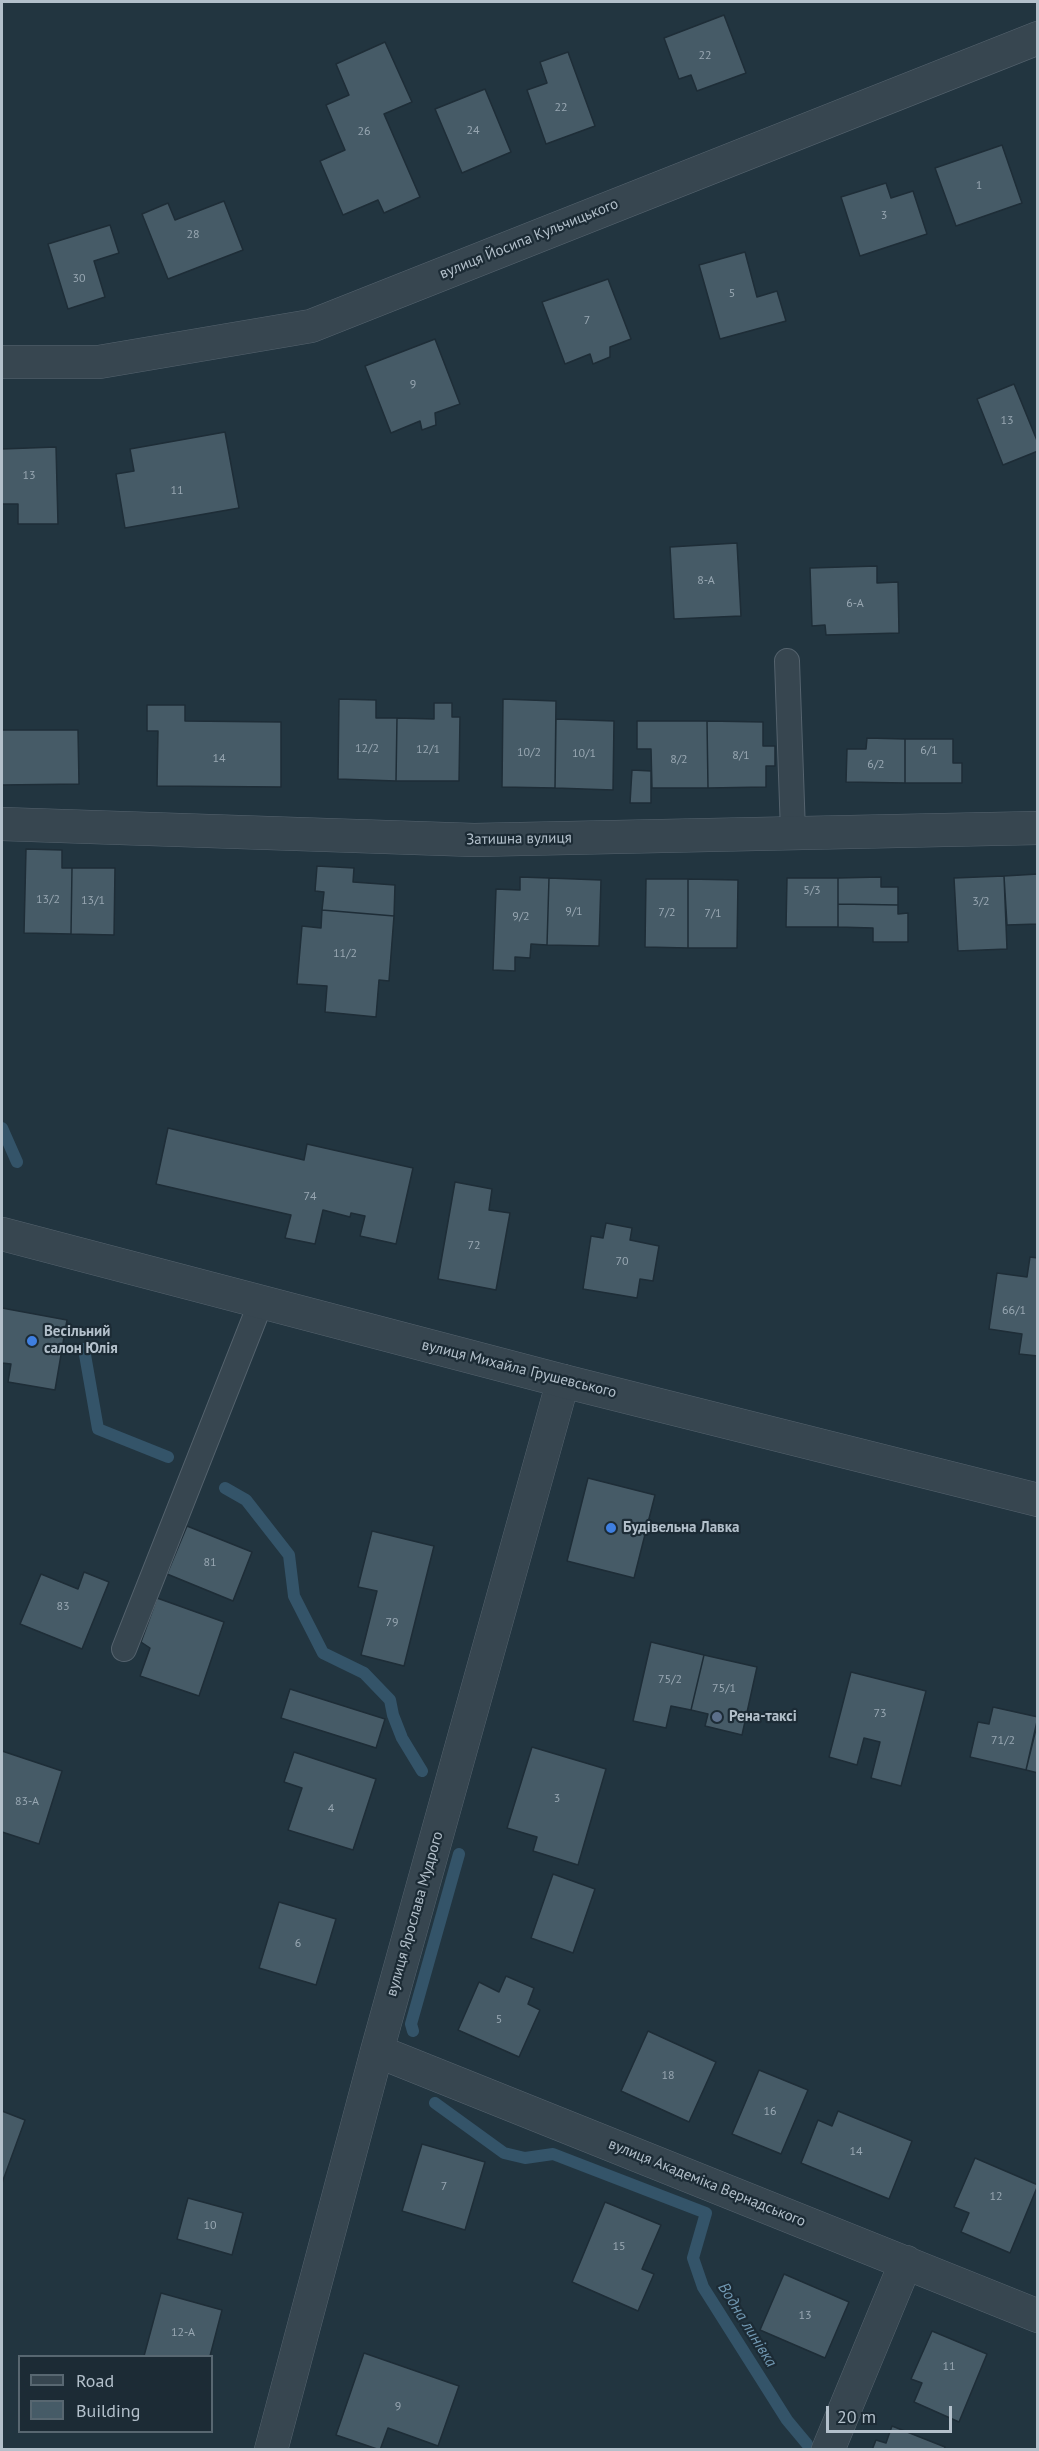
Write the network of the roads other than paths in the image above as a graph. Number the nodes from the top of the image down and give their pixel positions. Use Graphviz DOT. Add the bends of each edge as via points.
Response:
graph roads {
  1 [pos="1038,38"];
  2 [pos="2,362"];
  3 [pos="787,661"];
  4 [pos="2,824"];
  5 [pos="1038,828"];
  6 [pos="793,831"];
  7 [pos="2,1234"];
  8 [pos="261,1302"];
  9 [pos="563,1380"];
  10 [pos="1038,1500"];
  11 [pos="124,1650"];
  12 [pos="377,2051"];
  13 [pos="906,2262"];
  14 [pos="1038,2316"];
  15 [pos="271,2450"];
  16 [pos="828,2450"];
  1 -- 2 [label="street, вулиця Йосипа Кульчицького" via="311,326 99,362"];
  3 -- 6 [label="lane"];
  4 -- 6 [label="street, Затишна вулиця" via="474,840"];
  5 -- 6 [label="street, Затишна вулиця"];
  7 -- 8 [label="street, вулиця Михайла Грушевського"];
  8 -- 9 [label="street, вулиця Михайла Грушевського"];
  8 -- 11 [label="lane"];
  9 -- 10 [label="street, вулиця Михайла Грушевського"];
  9 -- 12 [label="street, вулиця Ярослава Мудрого"];
  12 -- 13 [label="street, вулиця Академіка Вернадського"];
  12 -- 15 [label="street, вулиця Ярослава Мудрого"];
  13 -- 14 [label="street, вулиця Академіка Вернадського"];
  13 -- 16 [label="street"];
}
